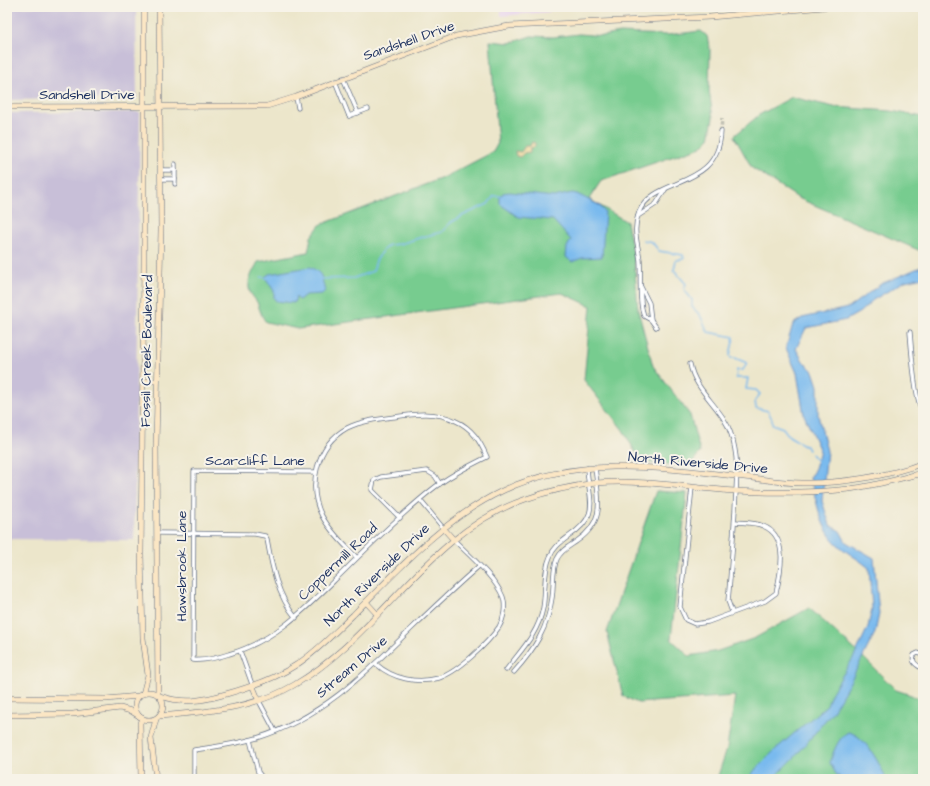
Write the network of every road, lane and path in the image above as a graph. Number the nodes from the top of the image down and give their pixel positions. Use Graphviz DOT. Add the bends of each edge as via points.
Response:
graph roads {
  1 [pos="144,7"];
  2 [pos="159,7"];
  3 [pos="824,7"];
  4 [pos="343,78"];
  5 [pos="335,81"];
  6 [pos="296,97"];
  7 [pos="7,107"];
  8 [pos="145,107"];
  9 [pos="162,107"];
  10 [pos="298,108"];
  11 [pos="368,109"];
  12 [pos="358,113"];
  13 [pos="721,131"];
  14 [pos="175,164"];
  15 [pos="161,170"];
  16 [pos="175,170"];
  17 [pos="161,179"];
  18 [pos="175,179"];
  19 [pos="175,184"];
  20 [pos="665,190"];
  21 [pos="638,216"];
  22 [pos="641,287"];
  23 [pos="651,320"];
  24 [pos="656,327"];
  25 [pos="910,332"];
  26 [pos="690,364"];
  27 [pos="143,381"];
  28 [pos="157,381"];
  29 [pos="923,411"];
  30 [pos="923,463"];
  31 [pos="595,467"];
  32 [pos="587,468"];
  33 [pos="194,471"];
  34 [pos="316,472"];
  35 [pos="923,473"];
  36 [pos="737,476"];
  37 [pos="596,483"];
  38 [pos="440,484"];
  39 [pos="588,484"];
  40 [pos="692,487"];
  41 [pos="736,491"];
  42 [pos="420,500"];
  43 [pos="400,518"];
  44 [pos="735,522"];
  45 [pos="444,529"];
  46 [pos="156,533"];
  47 [pos="193,533"];
  48 [pos="453,539"];
  49 [pos="357,558"];
  50 [pos="479,566"];
  51 [pos="366,602"];
  52 [pos="732,612"];
  53 [pos="377,614"];
  54 [pos="296,618"];
  55 [pos="240,651"];
  56 [pos="923,655"];
  57 [pos="193,660"];
  58 [pos="376,664"];
  59 [pos="923,669"];
  60 [pos="506,670"];
  61 [pos="514,672"];
  62 [pos="253,687"];
  63 [pos="141,695"];
  64 [pos="159,696"];
  65 [pos="7,698"];
  66 [pos="259,701"];
  67 [pos="7,715"];
  68 [pos="140,717"];
  69 [pos="158,717"];
  70 [pos="274,731"];
  71 [pos="250,740"];
  72 [pos="141,779"];
  73 [pos="156,779"];
  74 [pos="194,779"];
  75 [pos="263,779"];
  1 -- 8 [label="main road, Fossil Creek Boulevard"];
  2 -- 9 [label="main road, Fossil Creek Boulevard"];
  3 -- 4 [label="main road, Sandshell Drive" via="710,17 509,26 456,36"];
  4 -- 5 [label="main road, Sandshell Drive"];
  4 -- 12 [label="street"];
  5 -- 6 [label="main road, Sandshell Drive"];
  5 -- 12 [label="street" via="348,117"];
  6 -- 9 [label="main road, Sandshell Drive" via="258,107"];
  6 -- 10 [label="street"];
  7 -- 8 [label="main road, Sandshell Drive"];
  8 -- 9 [label="main road, Sandshell Drive"];
  8 -- 27 [label="main road, Fossil Creek Boulevard"];
  9 -- 15 [label="main road, Fossil Creek Boulevard"];
  11 -- 12 [label="street"];
  13 -- 20 [label="street" via="720,140 709,163 692,178"];
  14 -- 16 [label="street"];
  15 -- 16 [label="street"];
  15 -- 17 [label="main road, Fossil Creek Boulevard"];
  16 -- 18 [label="street"];
  17 -- 18 [label="street"];
  17 -- 28 [label="main road, Fossil Creek Boulevard"];
  18 -- 19 [label="street"];
  20 -- 21 [label="street" via="656,204"];
  20 -- 21 [label="street" via="652,195 642,206"];
  21 -- 22 [label="street" via="635,233"];
  22 -- 23 [label="street" via="649,303"];
  22 -- 23 [label="street" via="642,309 646,319"];
  23 -- 24 [label="street"];
  25 -- 29 [label="street" via="917,392"];
  26 -- 36 [label="street" via="694,380 724,418 731,433 737,454"];
  27 -- 28 [label="main road"];
  27 -- 63 [label="main road, Fossil Creek Boulevard" via="142,638 148,675"];
  28 -- 46 [label="main road, Fossil Creek Boulevard"];
  30 -- 36 [label="main road, North Riverside Drive" via="887,473 806,483 765,481"];
  31 -- 32 [label="main road, North Riverside Drive"];
  31 -- 36 [label="main road, North Riverside Drive" via="645,468"];
  31 -- 37 [label="street"];
  32 -- 39 [label="street"];
  32 -- 45 [label="main road, North Riverside Drive" via="556,473 516,485 484,501"];
  33 -- 34 [label="street, Scarcliff Lane"];
  33 -- 47 [label="street, Hawsbrook Lane"];
  34 -- 38 [label="street, Coppermill Road" via="326,448 345,430 370,420 418,414 445,416 462,424 475,435 487,457"];
  34 -- 49 [label="street" via="315,491 322,517 332,532"];
  35 -- 41 [label="main road, North Riverside Drive" via="836,489"];
  36 -- 41 [label="street"];
  37 -- 39 [label="main road, North Riverside Drive"];
  37 -- 40 [label="main road, North Riverside Drive"];
  37 -- 61 [label="street" via="598,517 584,536 560,554 546,625 533,651"];
  38 -- 42 [label="street, Coppermill Road"];
  38 -- 43 [label="street" via="435,476 427,471 381,476 374,480 372,490"];
  39 -- 48 [label="main road, North Riverside Drive" via="512,504"];
  39 -- 60 [label="street" via="591,508 587,522 553,550 548,563 539,622 526,646"];
  40 -- 41 [label="main road, North Riverside Drive"];
  40 -- 52 [label="street" via="680,607 686,620 695,624 708,622"];
  41 -- 44 [label="street"];
  42 -- 43 [label="street, Coppermill Road"];
  42 -- 45 [label="street"];
  43 -- 49 [label="street, Coppermill Road"];
  44 -- 52 [label="street" via="728,601"];
  44 -- 52 [label="street" via="768,528 779,542 781,558 776,593 765,601"];
  45 -- 48 [label="main road"];
  45 -- 51 [label="main road, North Riverside Drive" via="422,546"];
  46 -- 47 [label="street"];
  46 -- 64 [label="main road, Fossil Creek Boulevard"];
  47 -- 54 [label="street" via="265,536 277,585"];
  47 -- 57 [label="street, Hawsbrook Lane"];
  48 -- 50 [label="street"];
  48 -- 53 [label="main road, North Riverside Drive"];
  49 -- 54 [label="street, Coppermill Road"];
  50 -- 58 [label="street, Stream Drive"];
  50 -- 58 [label="street" via="496,585 503,598 504,614 499,626 479,649 451,673 427,680 409,680 393,675"];
  51 -- 53 [label="main road"];
  51 -- 62 [label="main road, North Riverside Drive" via="318,649 296,665"];
  53 -- 66 [label="main road, North Riverside Drive" via="335,657 313,674"];
  54 -- 55 [label="street, Coppermill Road" via="268,638"];
  55 -- 57 [label="street, Coppermill Road" via="206,660"];
  55 -- 62 [label="street"];
  56 -- 59 [label="street" via="918,653 913,658 915,664"];
  58 -- 70 [label="street, Stream Drive" via="331,701"];
  62 -- 64 [label="main road, North Riverside Drive" via="178,702"];
  62 -- 66 [label="main road"];
  63 -- 64 [label="main road" via="149,692"];
  63 -- 65 [label="main road" via="106,699"];
  63 -- 68 [label="main road" via="135,704"];
  64 -- 69 [label="main road" via="163,704"];
  66 -- 69 [label="main road, North Riverside Drive" via="210,712"];
  66 -- 70 [label="street"];
  67 -- 68 [label="main road" via="73,714 120,708"];
  68 -- 69 [label="main road" via="149,720"];
  68 -- 72 [label="main road"];
  69 -- 73 [label="main road" via="152,738"];
  70 -- 71 [label="street, Stream Drive"];
  71 -- 74 [label="street, Stream Drive" via="194,750"];
  71 -- 75 [label="street" via="258,772"];
}
